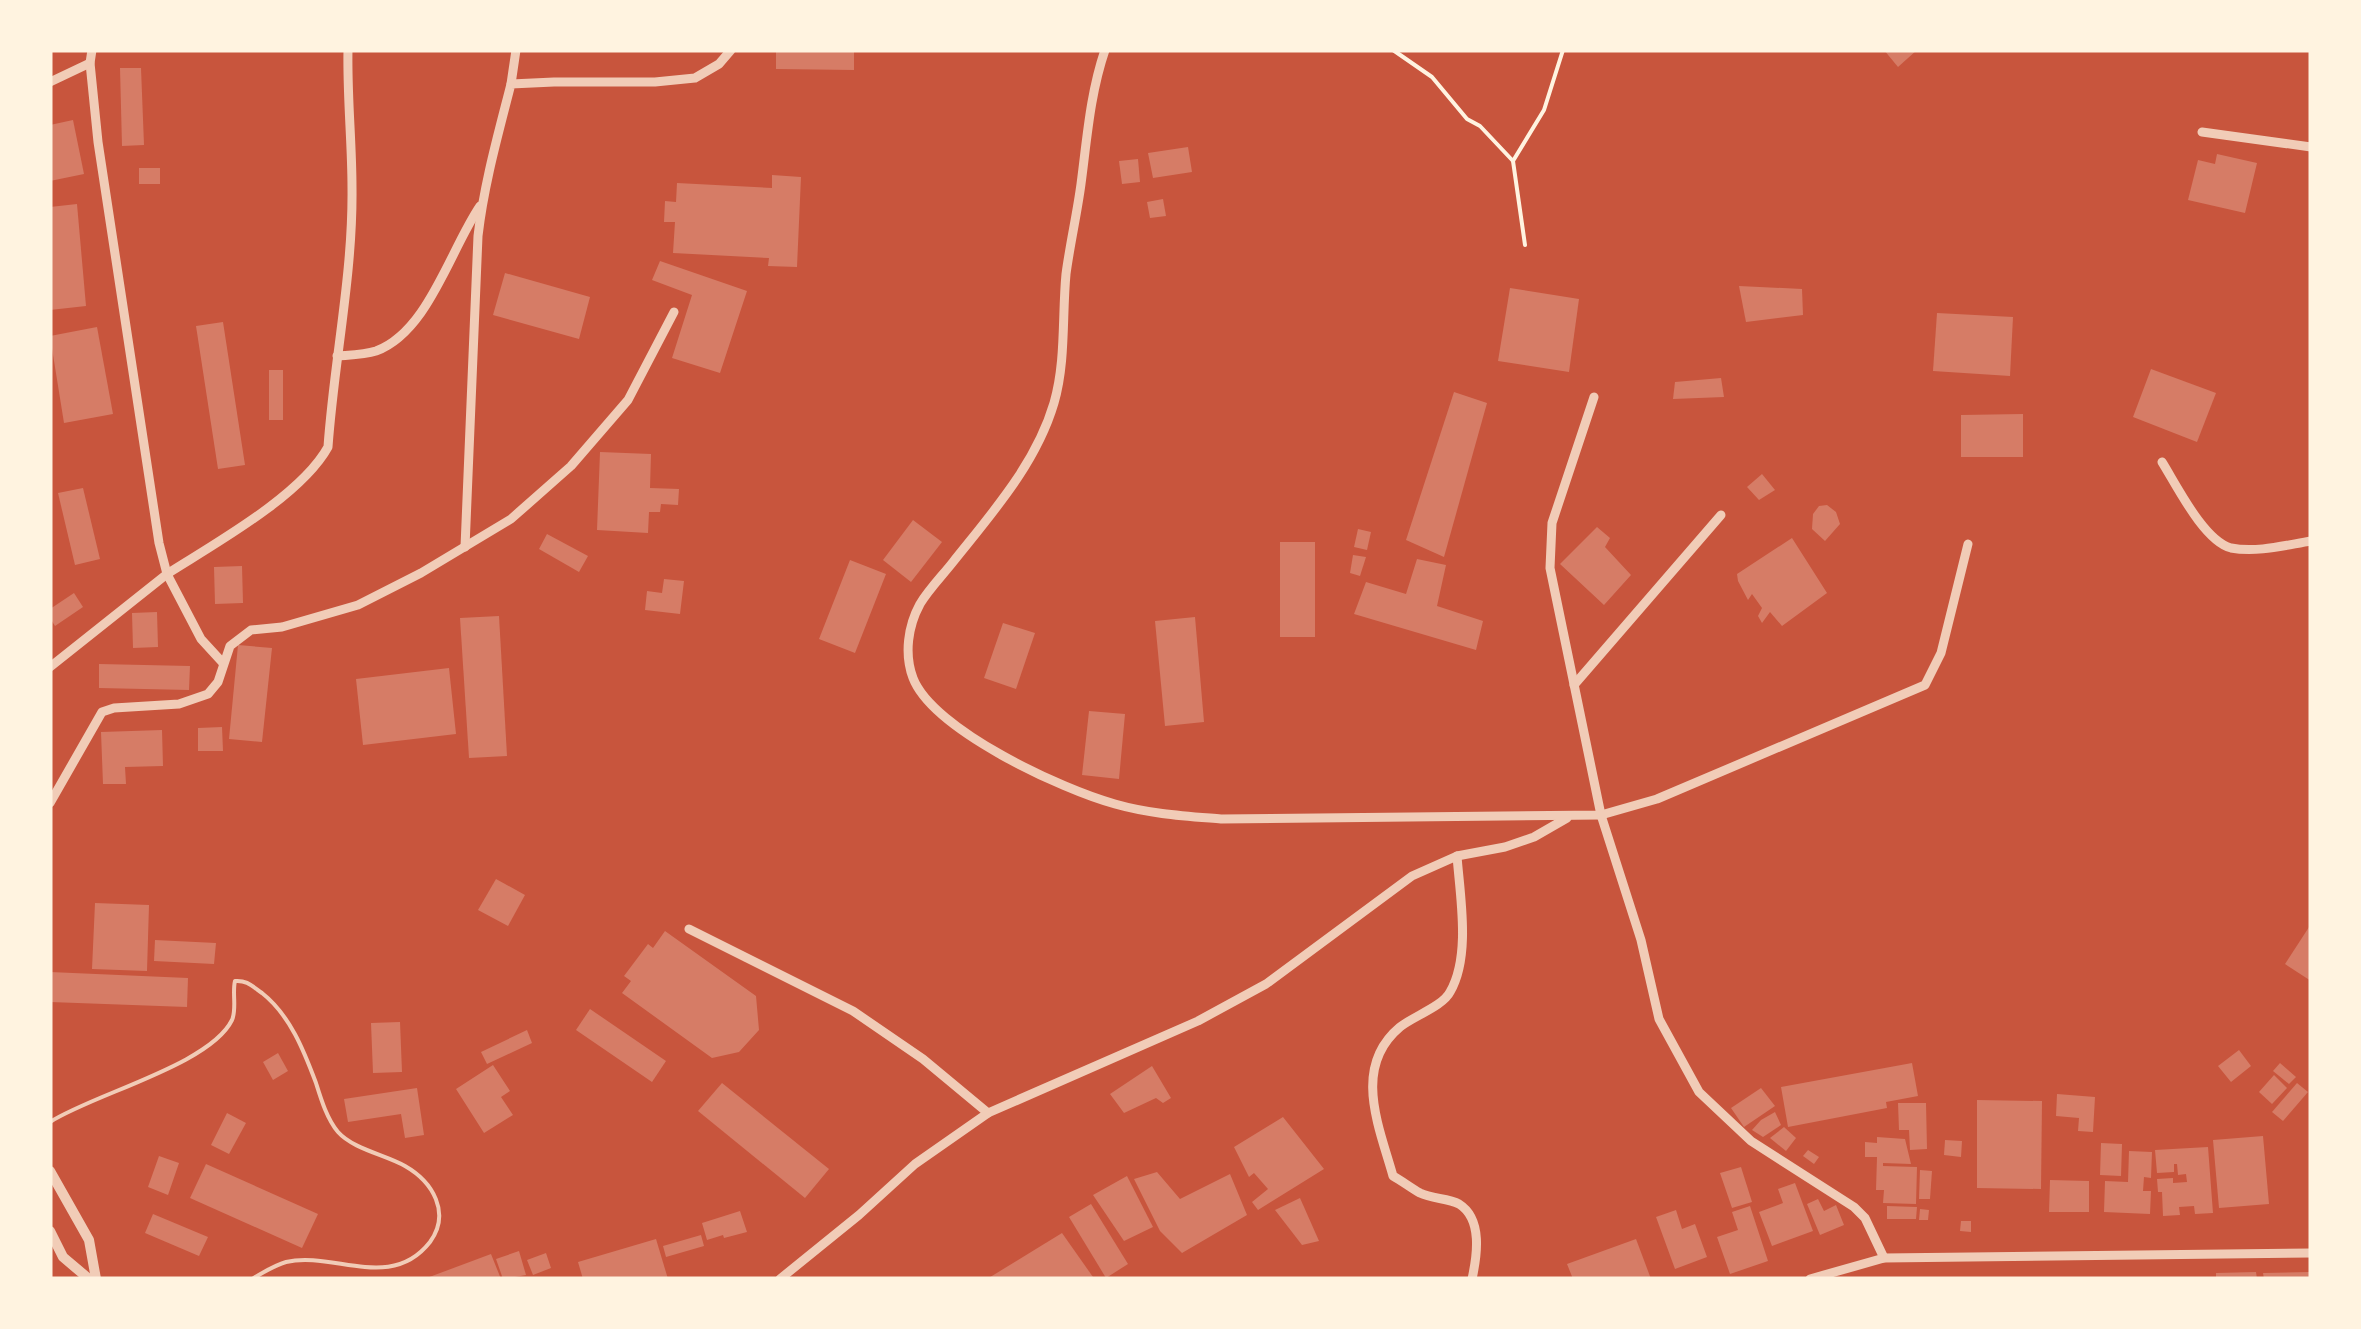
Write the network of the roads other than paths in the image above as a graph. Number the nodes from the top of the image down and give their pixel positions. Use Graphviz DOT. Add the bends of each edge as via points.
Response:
graph roads {
  1 [pos="92,50"];
  2 [pos="348,50"];
  3 [pos="516,50"];
  4 [pos="730,50"];
  5 [pos="1105,50"];
  6 [pos="90,63"];
  7 [pos="50,82"];
  8 [pos="511,84"];
  9 [pos="2202,132"];
  10 [pos="2311,147"];
  11 [pos="482,202"];
  12 [pos="674,312"];
  13 [pos="337,356"];
  14 [pos="1594,397"];
  15 [pos="2162,462"];
  16 [pos="1721,515"];
  17 [pos="2311,541"];
  18 [pos="1968,544"];
  19 [pos="465,548"];
  20 [pos="167,574"];
  21 [pos="223,663"];
  22 [pos="50,667"];
  23 [pos="1574,685"];
  24 [pos="50,804"];
  25 [pos="1601,814"];
  26 [pos="1571,816"];
  27 [pos="1456,856"];
  28 [pos="689,929"];
  29 [pos="988,1113"];
  30 [pos="50,1122"];
  31 [pos="50,1172"];
  32 [pos="50,1231"];
  33 [pos="2311,1253"];
  34 [pos="1884,1258"];
  35 [pos="93,1279"];
  36 [pos="252,1279"];
  37 [pos="780,1279"];
  38 [pos="1472,1279"];
  39 [pos="1810,1279"];
  1 -- 6 [label="street"];
  2 -- 13 [label="street" via="352,189"];
  3 -- 8 [label="street"];
  4 -- 8 [label="street" via="696,78"];
  5 -- 26 [label="street" via="1094,81 1066,274 1056,399 1022,473 920,604 908,634 914,679 935,709 987,747 1112,804 1159,814"];
  6 -- 7 [label="street"];
  6 -- 20 [label="street"];
  8 -- 11 [label="street"];
  9 -- 10 [label="street"];
  11 -- 13 [label="street" via="416,321 396,342 372,353"];
  11 -- 19 [label="street"];
  12 -- 19 [label="street" via="628,400 571,466 511,519"];
  13 -- 20 [label="street" via="328,448 319,463 251,520"];
  14 -- 23 [label="street" via="1552,523 1550,568"];
  15 -- 17 [label="street" via="2209,535 2227,547"];
  16 -- 23 [label="street"];
  18 -- 25 [label="street" via="1941,653 1926,684 1657,799"];
  19 -- 21 [label="street" via="358,604 282,628 251,630 230,646"];
  20 -- 21 [label="street" via="201,639"];
  20 -- 22 [label="street"];
  21 -- 24 [label="street" via="208,694 102,712"];
  23 -- 25 [label="street"];
  25 -- 26 [label="street"];
  25 -- 34 [label="street" via="1659,1019 1699,1092 1751,1141 1854,1207"];
  26 -- 27 [label="street" via="1505,848"];
  27 -- 29 [label="street" via="1412,876 1266,984 1198,1022"];
  27 -- 38 [label="street" via="1462,921 1459,968 1449,996 1399,1028 1377,1054 1370,1089 1392,1176 1470,1214 1476,1235"];
  28 -- 29 [label="street" via="853,1011"];
  29 -- 37 [label="street" via="916,1164"];
  30 -- 36 [label="lane" via="215,1040 233,1019 235,982 269,998 290,1024 339,1134 412,1172 436,1195 440,1210 437,1229 413,1258 357,1268 285,1262"];
  31 -- 35 [label="street" via="89,1240"];
  32 -- 35 [label="street" via="63,1257"];
  33 -- 34 [label="street"];
  34 -- 39 [label="street"];
}
